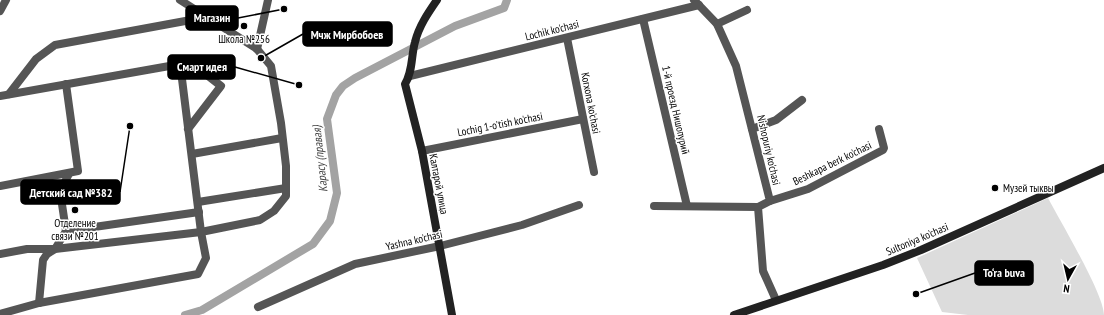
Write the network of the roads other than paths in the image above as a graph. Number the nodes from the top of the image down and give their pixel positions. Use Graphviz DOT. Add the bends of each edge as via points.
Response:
graph roads {
  1 [pos="6,0"];
  2 [pos="180,0"];
  3 [pos="268,0"];
  4 [pos="437,0"];
  5 [pos="696,2"];
  6 [pos="747,10"];
  7 [pos="0,11"];
  8 [pos="207,17"];
  9 [pos="643,19"];
  10 [pos="717,24"];
  11 [pos="567,38"];
  12 [pos="257,49"];
  13 [pos="175,65"];
  14 [pos="410,76"];
  15 [pos="66,84"];
  16 [pos="9,94"];
  17 [pos="0,96"];
  18 [pos="802,100"];
  19 [pos="583,119"];
  20 [pos="188,128"];
  21 [pos="752,129"];
  22 [pos="878,129"];
  23 [pos="282,138"];
  24 [pos="422,151"];
  25 [pos="192,154"];
  26 [pos="1104,168"];
  27 [pos="594,172"];
  28 [pos="69,174"];
  29 [pos="0,186"];
  30 [pos="286,188"];
  31 [pos="198,202"];
  32 [pos="770,202"];
  33 [pos="579,205"];
  34 [pos="654,206"];
  35 [pos="687,206"];
  36 [pos="758,207"];
  37 [pos="199,212"];
  38 [pos="66,231"];
  39 [pos="201,232"];
  40 [pos="440,246"];
  41 [pos="55,249"];
  42 [pos="0,254"];
  43 [pos="776,300"];
  44 [pos="39,304"];
  45 [pos="258,307"];
  46 [pos="0,314"];
  47 [pos="452,315"];
  48 [pos="734,315"];
  1 -- 7 [label="street"];
  2 -- 8 [label="street"];
  3 -- 12 [label="street"];
  4 -- 14 [label="street, Калтарой улица" via="415,40"];
  5 -- 9 [label="street, Lochik ko'chasi"];
  5 -- 10 [label="street, Nishopuriy ko'chasi"];
  6 -- 10 [label="street"];
  8 -- 12 [label="street"];
  8 -- 16 [label="street" via="55,45 36,59"];
  9 -- 11 [label="street, Lochik ko'chasi"];
  9 -- 35 [label="street, 1-й проезд Нишопурий"];
  10 -- 21 [label="street, Nishopuriy ko'chasi" via="736,66"];
  11 -- 14 [label="street, Lochik ko'chasi"];
  11 -- 19 [label="street, Korxona ko'chasi"];
  12 -- 23 [label="street" via="271,66"];
  13 -- 15 [label="street"];
  13 -- 20 [label="street" via="181,71"];
  13 -- 20 [label="street" via="193,64 221,86"];
  14 -- 24 [label="street, Калтарой улица" via="405,84"];
  15 -- 16 [label="street"];
  15 -- 28 [label="street" via="78,171"];
  16 -- 17 [label="street"];
  18 -- 21 [label="street" via="776,120"];
  19 -- 24 [label="street, Lochig 1-o'tish ko'chasi"];
  19 -- 27 [label="street, Korxona ko'chasi"];
  20 -- 25 [label="street"];
  21 -- 32 [label="street, Nishopuriy ko'chasi"];
  22 -- 32 [label="street, Beshkapa berk ko'chasi" via="883,150 808,189"];
  23 -- 25 [label="street"];
  23 -- 30 [label="street"];
  24 -- 40 [label="street, Калтарой улица"];
  25 -- 31 [label="street"];
  26 -- 43 [label="street, Sultoniya ko'chasi" via="922,250"];
  28 -- 29 [label="street"];
  28 -- 38 [label="street" via="60,191"];
  30 -- 31 [label="street"];
  30 -- 39 [label="street" via="286,196 274,212 260,220"];
  31 -- 37 [label="street"];
  32 -- 36 [label="street, Nishopuriy ko'chasi"];
  33 -- 40 [label="street, Yashna ko'chasi" via="522,225"];
  34 -- 35 [label="street"];
  35 -- 36 [label="street"];
  36 -- 43 [label="street" via="763,271"];
  37 -- 38 [label="street"];
  37 -- 39 [label="street"];
  38 -- 41 [label="street"];
  39 -- 41 [label="street"];
  39 -- 44 [label="street" via="206,258 198,274"];
  40 -- 45 [label="street, Yashna ko'chasi" via="355,264"];
  40 -- 47 [label="street, Калтарой улица"];
  41 -- 42 [label="street" via="27,249"];
  41 -- 44 [label="street" via="43,260"];
  43 -- 48 [label="street, Sultoniya ko'chasi"];
  44 -- 46 [label="street"];
}
